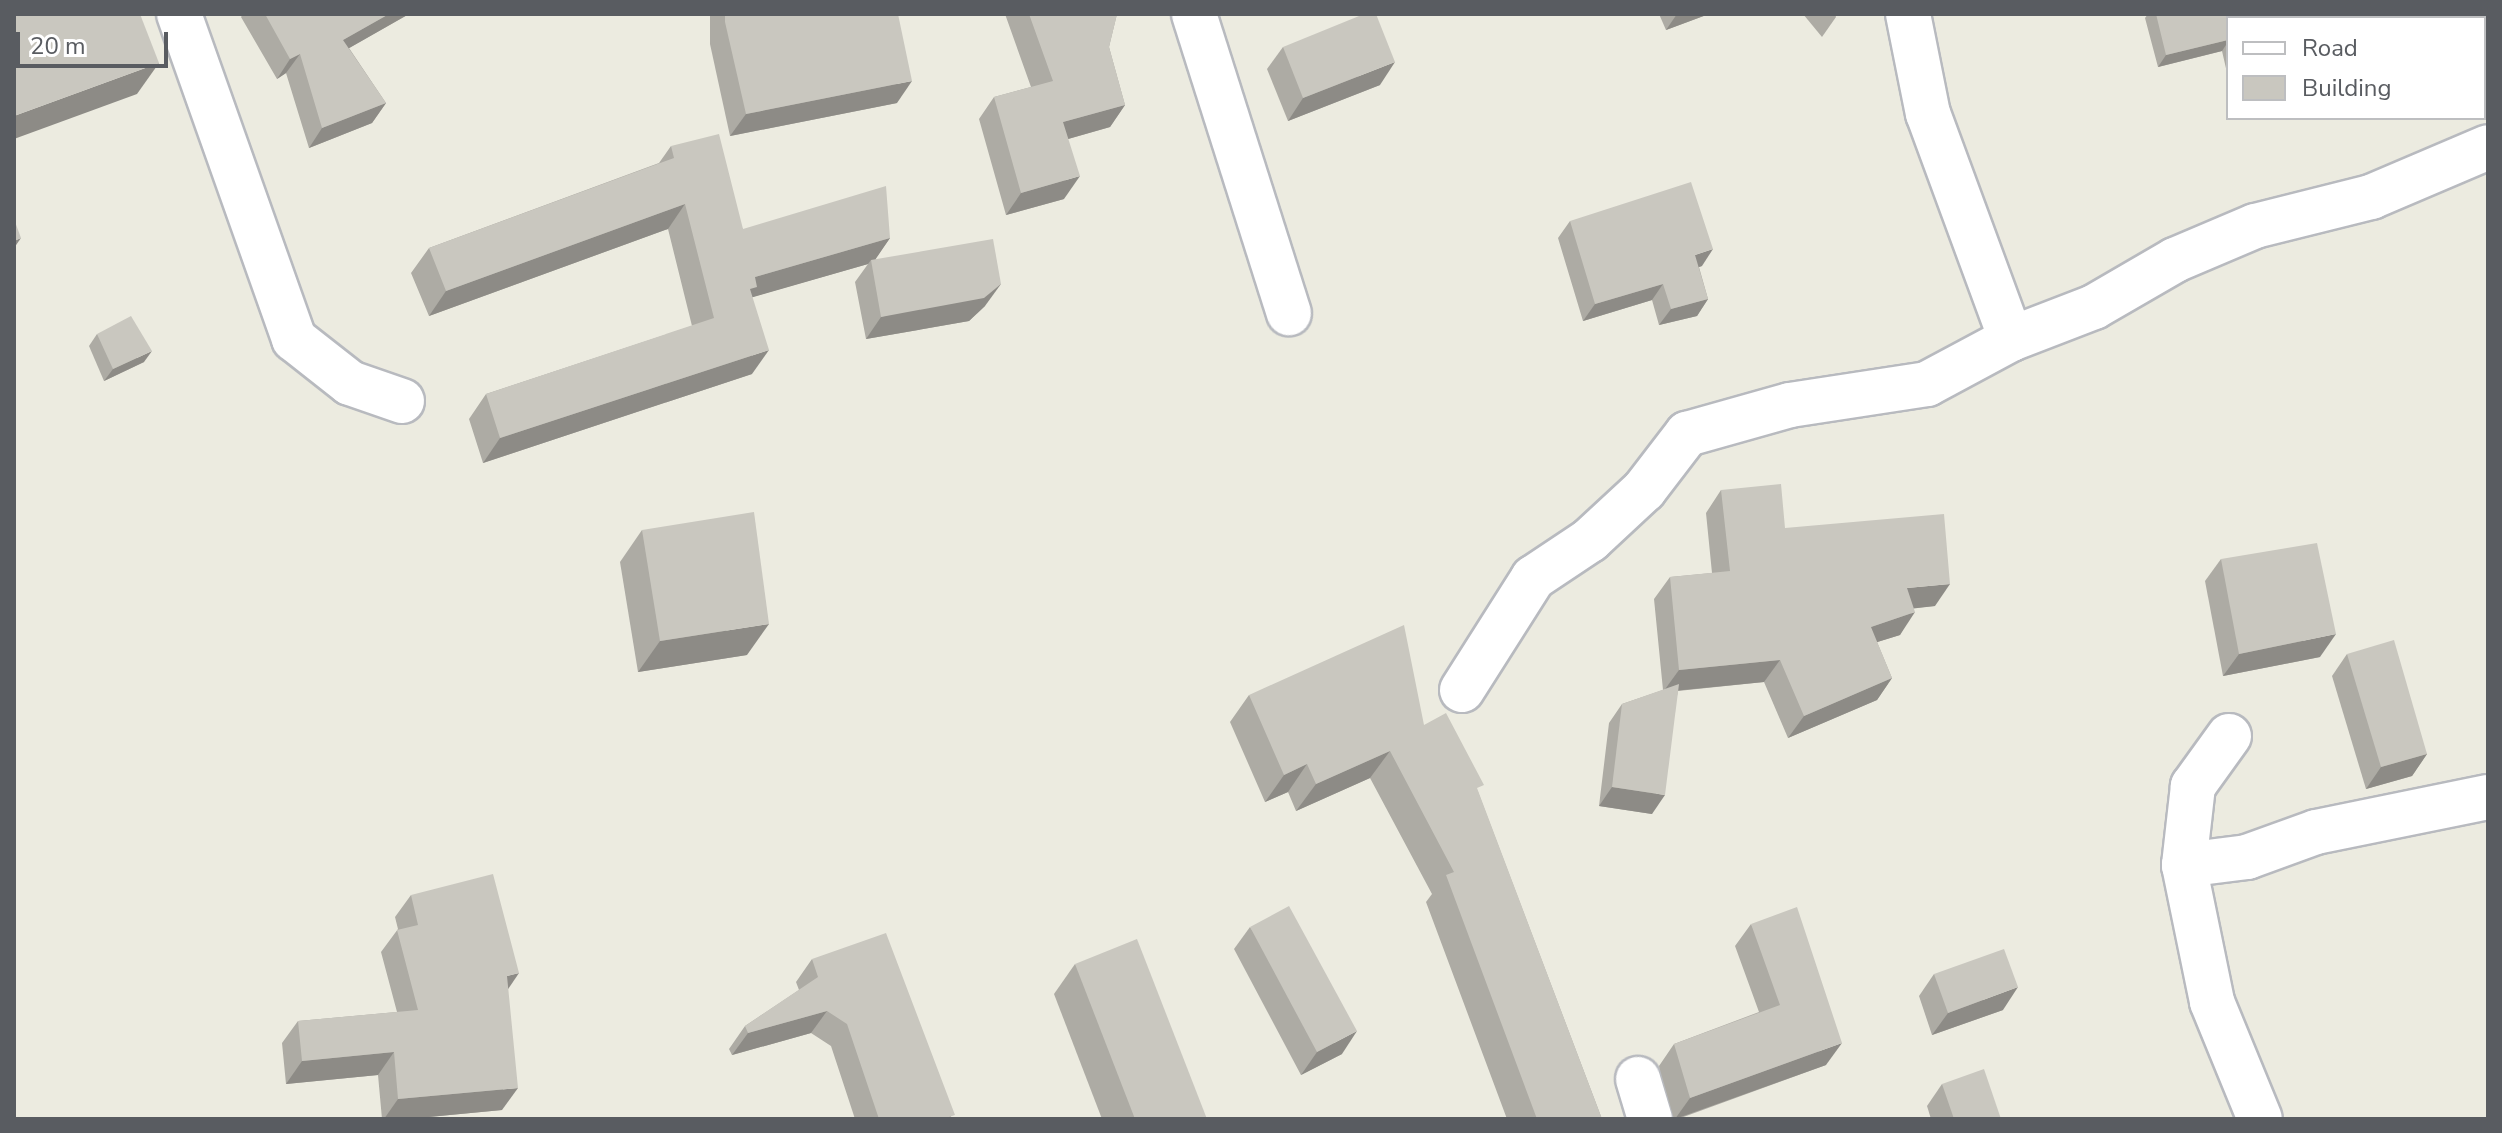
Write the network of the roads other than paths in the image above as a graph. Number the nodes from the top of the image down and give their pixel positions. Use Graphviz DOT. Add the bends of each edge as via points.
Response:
graph roads {
  1 [pos="179,14"];
  2 [pos="1194,14"];
  3 [pos="1908,14"];
  4 [pos="2488,147"];
  5 [pos="1289,313"];
  6 [pos="2011,339"];
  7 [pos="402,401"];
  8 [pos="1462,690"];
  9 [pos="2229,736"];
  10 [pos="2488,797"];
  11 [pos="2184,865"];
  12 [pos="2260,1119"];
  1 -- 7 [label="street" via="294,339 350,383"];
  2 -- 5 [label="street"];
  3 -- 6 [label="street" via="1928,114"];
  4 -- 6 [label="street" via="2371,197 2255,226 2175,260 2094,307"];
  6 -- 8 [label="street" via="1927,384 1790,405 1687,434 1644,490 1590,540 1533,578"];
  9 -- 11 [label="street" via="2193,786"];
  10 -- 11 [label="street" via="2316,832 2247,857"];
  11 -- 12 [label="street" via="2212,1002"];
}
